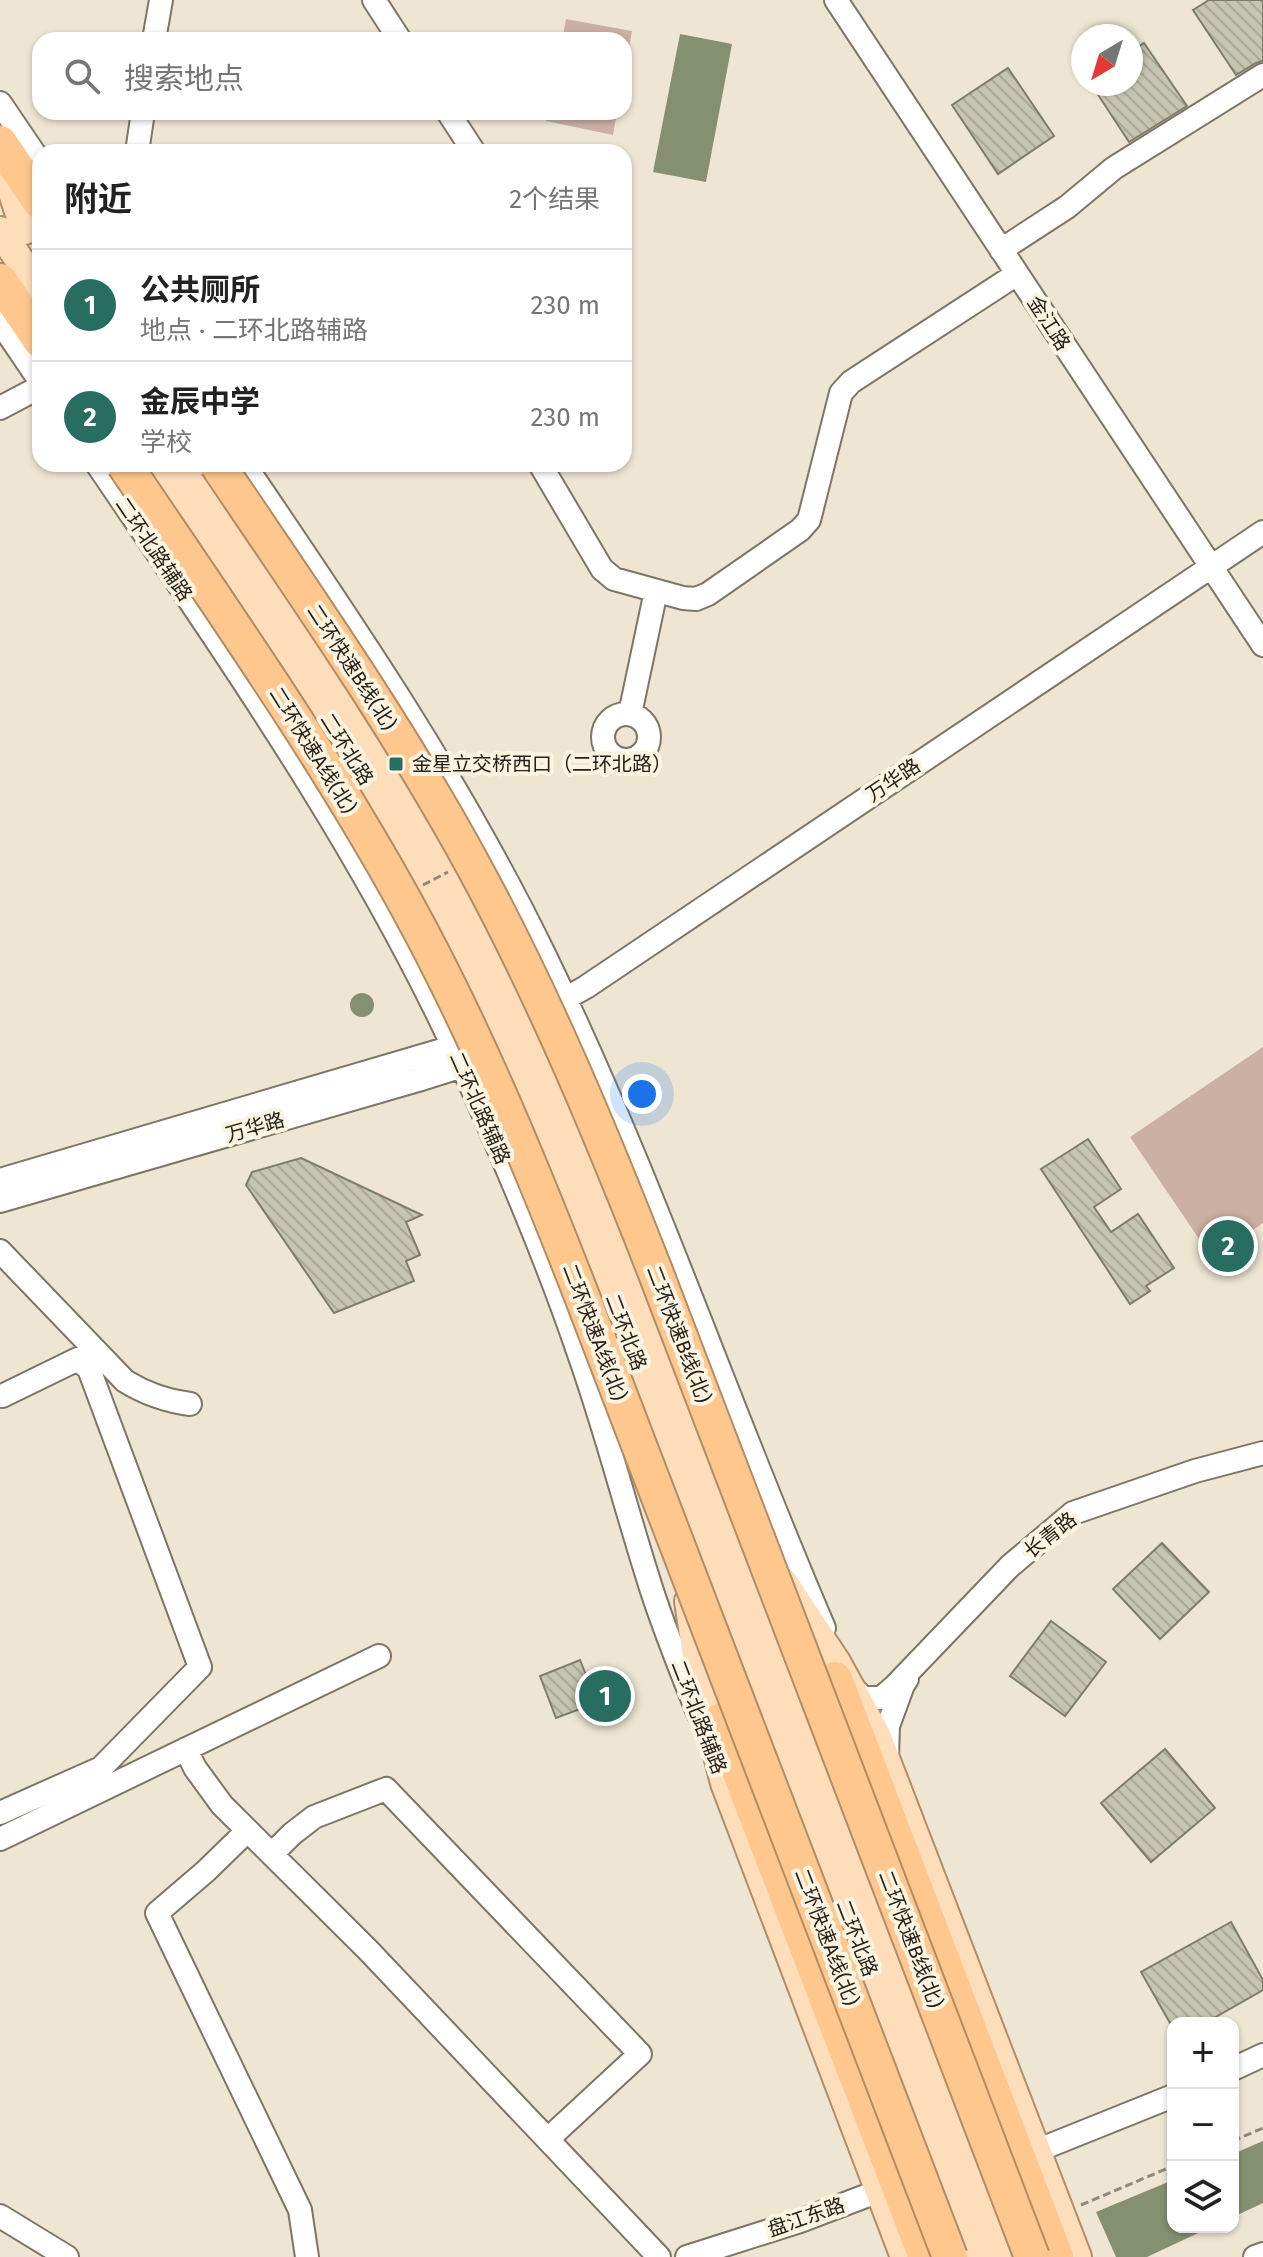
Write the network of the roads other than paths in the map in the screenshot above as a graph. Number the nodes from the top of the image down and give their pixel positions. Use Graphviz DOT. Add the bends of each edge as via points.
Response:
graph roads {
  1 [pos="161,0"];
  2 [pos="374,0"];
  3 [pos="836,0"];
  4 [pos="155,32"];
  5 [pos="395,32"];
  6 [pos="1263,75"];
  7 [pos="0,103"];
  8 [pos="142,120"];
  9 [pos="453,120"];
  10 [pos="0,143"];
  11 [pos="138,144"];
  12 [pos="469,144"];
  13 [pos="32,150"];
  14 [pos="0,153"];
  15 [pos="0,193"];
  16 [pos="19,232"];
  17 [pos="1001,250"];
  18 [pos="32,268"];
  19 [pos="1017,274"];
  20 [pos="0,281"];
  21 [pos="0,322"];
  22 [pos="32,328"];
  23 [pos="32,372"];
  24 [pos="32,389"];
  25 [pos="0,408"];
  26 [pos="102,472"];
  27 [pos="126,472"];
  28 [pos="133,472"];
  29 [pos="164,472"];
  30 [pos="187,472"];
  31 [pos="202,472"];
  32 [pos="222,472"];
  33 [pos="249,472"];
  34 [pos="545,472"];
  35 [pos="210,523"];
  36 [pos="1263,532"];
  37 [pos="1209,566"];
  38 [pos="656,591"];
  39 [pos="1263,645"];
  40 [pos="630,714"];
  41 [pos="566,999"];
  42 [pos="510,1034"];
  43 [pos="458,1057"];
  44 [pos="0,1180"];
  45 [pos="0,1201"];
  46 [pos="0,1251"];
  47 [pos="648,1362"];
  48 [pos="2,1396"];
  49 [pos="190,1404"];
  50 [pos="1263,1453"];
  51 [pos="715,1535"];
  52 [pos="379,1656"];
  53 [pos="919,1661"];
  54 [pos="850,1686"];
  55 [pos="186,1749"];
  56 [pos="887,1761"];
  57 [pos="0,1813"];
  58 [pos="736,1814"];
  59 [pos="247,1831"];
  60 [pos="0,1839"];
  61 [pos="272,1854"];
  62 [pos="1263,2055"];
  63 [pos="1239,2066"];
  64 [pos="1167,2098"];
  65 [pos="548,2139"];
  66 [pos="1022,2142"];
  67 [pos="888,2185"];
  68 [pos="0,2216"];
  69 [pos="1263,2254"];
  70 [pos="67,2257"];
  71 [pos="307,2257"];
  72 [pos="659,2257"];
  73 [pos="687,2257"];
  74 [pos="905,2257"];
  75 [pos="926,2257"];
  76 [pos="950,2257"];
  77 [pos="980,2257"];
  78 [pos="1003,2257"];
  79 [pos="1032,2257"];
  80 [pos="1056,2257"];
  81 [pos="1077,2257"];
  82 [pos="1255,2257"];
  1 -- 4 [label="street"];
  2 -- 5 [label="street"];
  3 -- 17 [label="street, 金江路"];
  6 -- 17 [label="street" via="1114,168"];
  7 -- 13 [label="street"];
  8 -- 11 [label="street"];
  9 -- 12 [label="street"];
  10 -- 16 [label="highway"];
  14 -- 16 [label="main road"];
  15 -- 16 [label="main road"];
  16 -- 18 [label="main road"];
  17 -- 19 [label="street, 金江路"];
  19 -- 37 [label="street, 金江路"];
  19 -- 38 [label="street" via="841,393 809,520 800,530 708,594 696,599"];
  20 -- 22 [label="highway"];
  21 -- 23 [label="street"];
  24 -- 25 [label="street"];
  26 -- 43 [label="street, 二环北路辅路" via="317,796 385,912"];
  27 -- 47 [label="highway, 二环快速A线(北), bridge" via="322,761 405,902 455,998 556,1228"];
  28 -- 35 [label="main road"];
  29 -- 35 [label="main road, 二环北路"];
  30 -- 35 [label="main road, 二环北路"];
  31 -- 35 [label="main road"];
  32 -- 47 [label="highway, 二环快速B线(北), bridge" via="446,817 550,1018 591,1110"];
  33 -- 41 [label="street" via="444,769"];
  34 -- 38 [label="street" via="602,569 614,579"];
  35 -- 42 [label="main road, 二环北路" via="314,659 393,783 448,878"];
  36 -- 37 [label="street, 万华路"];
  37 -- 39 [label="street, 金江路"];
  37 -- 41 [label="street, 万华路"];
  38 -- 40 [label="street"];
  41 -- 42 [label="street, 万华路"];
  41 -- 54 [label="street"];
  42 -- 43 [label="street, 万华路"];
  42 -- 47 [label="main road, 二环北路" via="582,1218"];
  43 -- 44 [label="street, 万华路"];
  43 -- 45 [label="street, 万华路"];
  43 -- 58 [label="street, 二环北路辅路" via="562,1307 660,1615"];
  46 -- 49 [label="street" via="125,1381 144,1393"];
  47 -- 51 [label="main road, 二环北路"];
  47 -- 54 [label="main road"];
  47 -- 58 [label="main road" via="709,1725"];
  47 -- 66 [label="highway, bridge" via="763,1513 826,1655"];
  47 -- 67 [label="highway, bridge" via="665,1555"];
  47 -- 76 [label="highway, 二环快速A线(北), bridge"];
  47 -- 79 [label="highway, 二环快速B线(北), bridge"];
  48 -- 57 [label="street" via="78,1359 89,1369 200,1667 101,1768"];
  50 -- 53 [label="street, 长青路" via="1073,1513 1010,1566"];
  51 -- 77 [label="main road, 二环北路"];
  51 -- 78 [label="main road, 二环北路"];
  52 -- 55 [label="street"];
  53 -- 54 [label="street" via="881,1698 863,1698"];
  53 -- 56 [label="street" via="903,1685 888,1726"];
  54 -- 56 [label="main road"];
  55 -- 59 [label="street" via="222,1805"];
  55 -- 60 [label="street"];
  56 -- 66 [label="main road"];
  58 -- 67 [label="main road"];
  59 -- 61 [label="street"];
  59 -- 71 [label="street" via="157,1913 300,2210"];
  61 -- 65 [label="street"];
  61 -- 65 [label="street" via="314,1817 386,1789 640,2054"];
  62 -- 63 [label="street"];
  64 -- 66 [label="street"];
  65 -- 72 [label="street"];
  66 -- 80 [label="highway"];
  66 -- 81 [label="main road"];
  67 -- 73 [label="street, 盘江东路" via="800,2221"];
  67 -- 74 [label="main road"];
  67 -- 75 [label="highway"];
  68 -- 70 [label="street"];
  69 -- 82 [label="street"];
}
